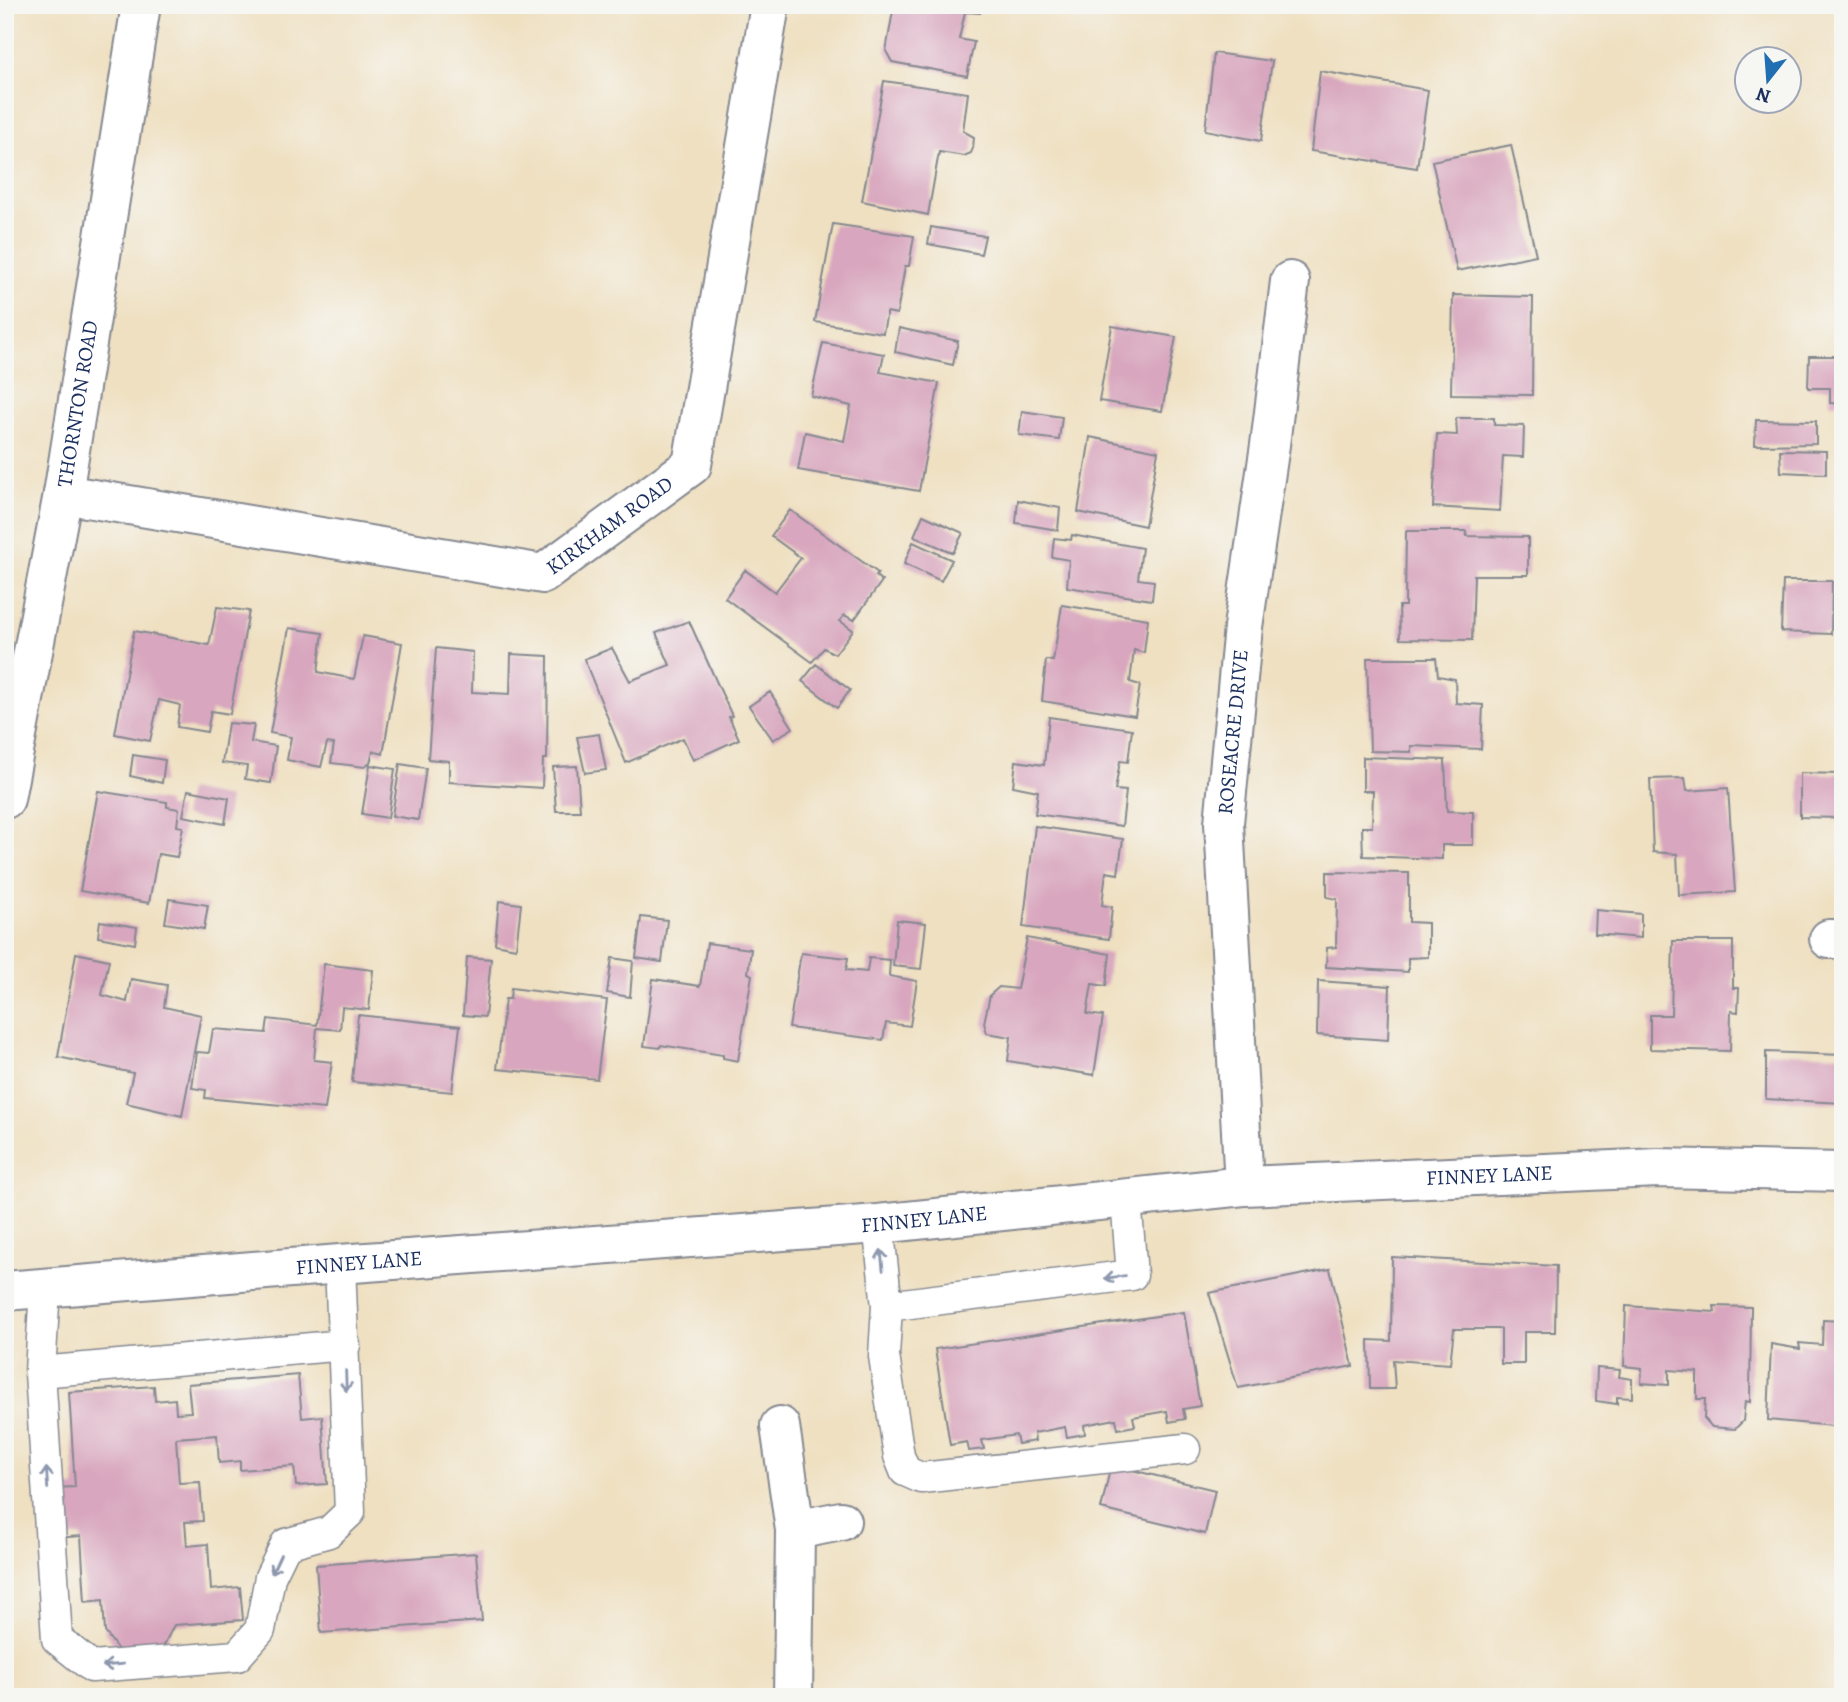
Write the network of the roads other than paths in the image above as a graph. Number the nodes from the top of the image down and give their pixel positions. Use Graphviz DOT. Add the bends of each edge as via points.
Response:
graph roads {
  1 [pos="141,5"];
  2 [pos="770,5"];
  3 [pos="1290,281"];
  4 [pos="63,494"];
  5 [pos="5,799"];
  6 [pos="1843,1172"];
  7 [pos="1244,1186"];
  8 [pos="1126,1199"];
  9 [pos="878,1224"];
  10 [pos="340,1264"];
  11 [pos="46,1288"];
  12 [pos="5,1292"];
  13 [pos="887,1306"];
  14 [pos="345,1345"];
  15 [pos="40,1372"];
  16 [pos="780,1426"];
  17 [pos="1185,1449"];
  18 [pos="841,1521"];
  19 [pos="795,1530"];
  20 [pos="793,1697"];
  1 -- 4 [label="street, THORNTON ROAD"];
  2 -- 4 [label="street, KIRKHAM ROAD" via="692,465 543,574"];
  3 -- 7 [label="street, ROSEACRE DRIVE" via="1243,627 1224,823"];
  4 -- 5 [label="street, THORNTON ROAD"];
  6 -- 7 [label="street, FINNEY LANE" via="1658,1168"];
  7 -- 8 [label="street, FINNEY LANE"];
  8 -- 9 [label="street, FINNEY LANE"];
  8 -- 13 [label="lane, one-way" via="1132,1275"];
  9 -- 10 [label="street, FINNEY LANE"];
  13 -- 9 [label="lane, one-way"];
  10 -- 11 [label="street, FINNEY LANE"];
  10 -- 14 [label="lane"];
  11 -- 12 [label="street, FINNEY LANE"];
  11 -- 15 [label="lane"];
  13 -- 17 [label="lane" via="884,1356 905,1471 921,1478"];
  14 -- 15 [label="lane"];
  14 -- 15 [label="lane, one-way" via="350,1512 329,1532 286,1544 270,1577 260,1630 237,1656 92,1667 57,1639"];
  16 -- 19 [label="street"];
  18 -- 19 [label="street"];
  19 -- 20 [label="street"];
}
